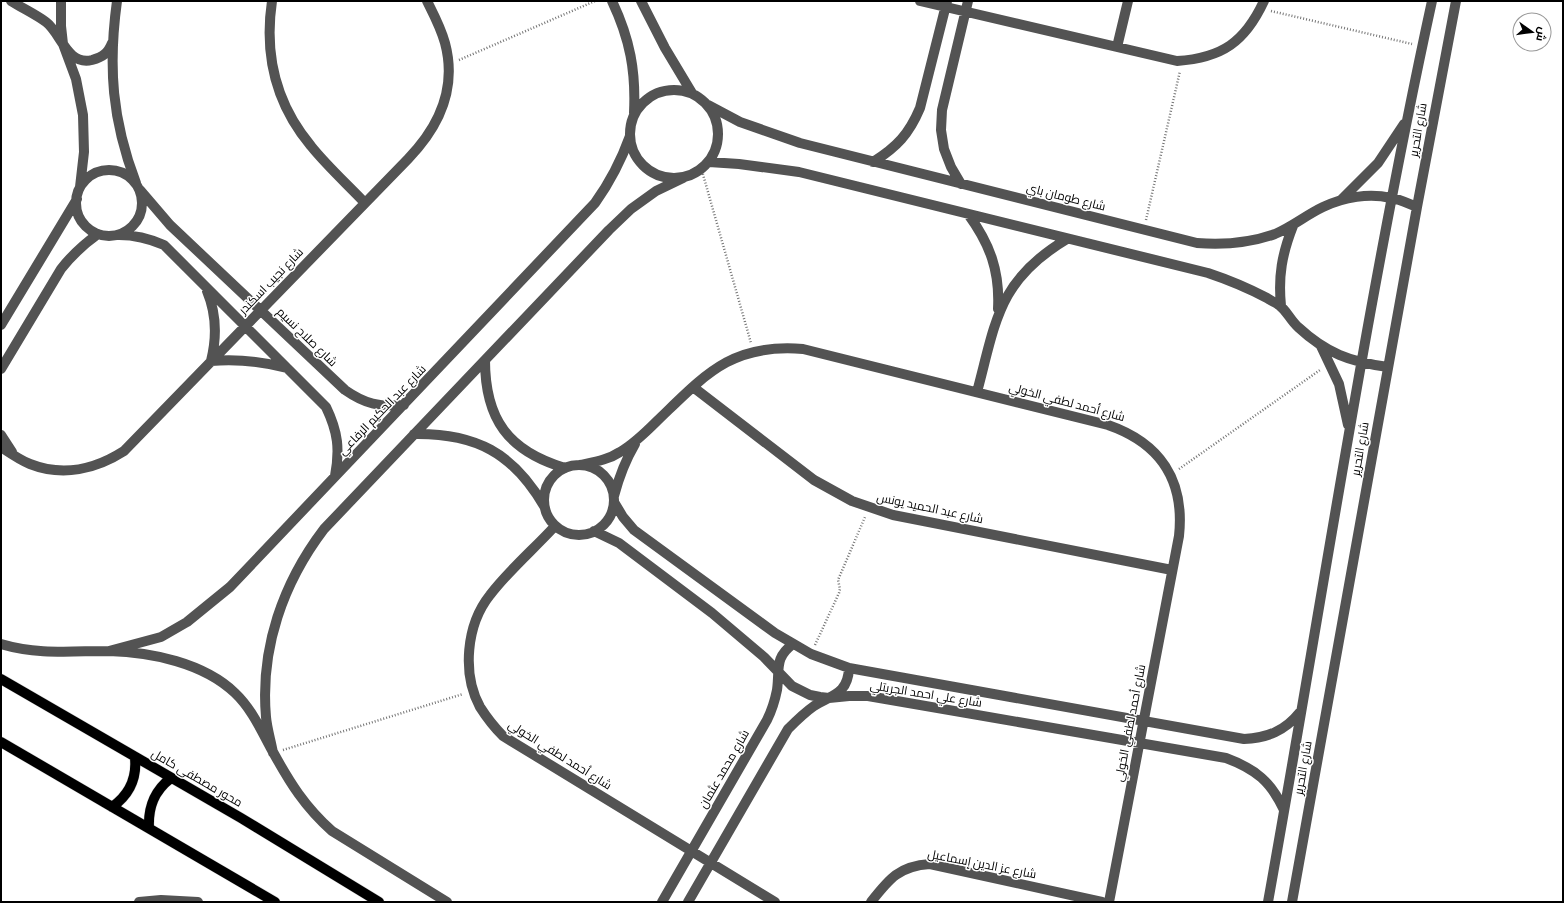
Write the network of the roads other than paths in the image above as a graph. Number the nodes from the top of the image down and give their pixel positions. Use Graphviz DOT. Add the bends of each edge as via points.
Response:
graph roads {
  1 [pos="11,1"];
  2 [pos="61,1"];
  3 [pos="117,1"];
  4 [pos="272,1"];
  5 [pos="427,1"];
  6 [pos="612,1"];
  7 [pos="641,1"];
  8 [pos="920,1"];
  9 [pos="968,1"];
  10 [pos="1128,1"];
  11 [pos="1432,1"];
  12 [pos="1456,1"];
  13 [pos="946,4"];
  14 [pos="1262,5"];
  15 [pos="966,12"];
  16 [pos="113,42"];
  17 [pos="63,44"];
  18 [pos="1117,47"];
  19 [pos="692,93"];
  20 [pos="708,106"];
  21 [pos="634,115"];
  22 [pos="1408,117"];
  23 [pos="630,136"];
  24 [pos="873,162"];
  25 [pos="705,166"];
  26 [pos="683,178"];
  27 [pos="961,184"];
  28 [pos="138,187"];
  29 [pos="80,188"];
  30 [pos="1392,198"];
  31 [pos="77,199"];
  32 [pos="1341,200"];
  33 [pos="365,203"];
  34 [pos="1417,207"];
  35 [pos="968,214"];
  36 [pos="1293,226"];
  37 [pos="98,234"];
  38 [pos="119,235"];
  39 [pos="1067,239"];
  40 [pos="204,285"];
  41 [pos="1281,306"];
  42 [pos="261,310"];
  43 [pos="998,313"];
  44 [pos="1,325"];
  45 [pos="245,326"];
  46 [pos="1321,346"];
  47 [pos="485,360"];
  48 [pos="211,361"];
  49 [pos="1362,363"];
  50 [pos="1388,367"];
  51 [pos="287,368"];
  52 [pos="1,369"];
  53 [pos="693,387"];
  54 [pos="977,392"];
  55 [pos="404,406"];
  56 [pos="1349,432"];
  57 [pos="414,434"];
  58 [pos="1,435"];
  59 [pos="637,441"];
  60 [pos="1,447"];
  61 [pos="1,455"];
  62 [pos="14,455"];
  63 [pos="580,465"];
  64 [pos="565,468"];
  65 [pos="335,477"];
  66 [pos="614,500"];
  67 [pos="544,507"];
  68 [pos="555,526"];
  69 [pos="594,531"];
  70 [pos="1172,570"];
  71 [pos="1,644"];
  72 [pos="793,644"];
  73 [pos="109,651"];
  74 [pos="849,668"];
  75 [pos="778,672"];
  76 [pos="1,679"];
  77 [pos="829,698"];
  78 [pos="1302,710"];
  79 [pos="1143,722"];
  80 [pos="1,742"];
  81 [pos="1139,744"];
  82 [pos="273,753"];
  83 [pos="135,758"];
  84 [pos="171,778"];
  85 [pos="112,807"];
  86 [pos="1284,810"];
  87 [pos="149,828"];
  88 [pos="691,852"];
  89 [pos="710,863"];
  90 [pos="139,902"];
  91 [pos="198,902"];
  92 [pos="275,902"];
  93 [pos="379,902"];
  94 [pos="447,902"];
  95 [pos="662,902"];
  96 [pos="688,902"];
  97 [pos="775,902"];
  98 [pos="871,902"];
  99 [pos="1102,902"];
  100 [pos="1108,902"];
  101 [pos="1268,902"];
  102 [pos="1292,902"];
  1 -- 17 [label="street" via="47,22"];
  2 -- 17 [label="street"];
  3 -- 16 [label="street"];
  4 -- 33 [label="street" via="269,49 282,101 295,125 311,146"];
  5 -- 33 [label="street, شارع نجيب اسكندر" via="445,44 448,65 443,106 423,143"];
  6 -- 21 [label="street" via="627,37 633,63"];
  7 -- 19 [label="street"];
  8 -- 13 [label="street"];
  9 -- 15 [label="street"];
  10 -- 18 [label="street"];
  11 -- 22 [label="street, شارع التحرير"];
  12 -- 34 [label="street, شارع التحرير"];
  13 -- 15 [label="street"];
  13 -- 24 [label="street" via="920,108 913,125 902,140"];
  14 -- 18 [label="street" via="1243,34 1229,46 1213,55 1196,60 1177,61"];
  15 -- 18 [label="street"];
  15 -- 27 [label="street" via="942,110 941,130 944,149"];
  16 -- 17 [label="street" via="108,52 89,61 78,59 69,53"];
  16 -- 28 [label="street" via="114,104 123,145"];
  17 -- 29 [label="street" via="76,79 83,115 84,152"];
  19 -- 20 [label="street"];
  19 -- 21 [label="street" via="681,90 659,92 648,98"];
  20 -- 24 [label="street, شارع طومان باي" via="770,133"];
  20 -- 25 [label="street" via="714,114 718,134 716,149"];
  21 -- 23 [label="street"];
  22 -- 30 [label="street, شارع التحرير"];
  22 -- 32 [label="street" via="1378,163"];
  23 -- 26 [label="street" via="631,147 636,157 647,169 661,177"];
  23 -- 55 [label="street, شارع عبد الحكيم الرفاعي" via="610,183 595,203"];
  24 -- 27 [label="street, شارع طومان باي"];
  25 -- 26 [label="street"];
  25 -- 35 [label="street" via="746,165 798,172"];
  26 -- 47 [label="street" via="656,191 631,209"];
  27 -- 36 [label="street, شارع طومان باي" via="1197,244 1236,243 1275,234"];
  28 -- 29 [label="street" via="124,173 107,170 91,176"];
  28 -- 38 [label="street" via="142,201 141,212 129,230"];
  28 -- 42 [label="street, شارع صلاح نسيم" via="170,225"];
  29 -- 31 [label="street"];
  30 -- 32 [label="street, شارع طومان باي" via="1375,196"];
  30 -- 34 [label="street, شارع طومان باي"];
  30 -- 49 [label="street, شارع التحرير"];
  31 -- 37 [label="street" via="79,216 87,227"];
  31 -- 44 [label="street"];
  32 -- 36 [label="street, شارع طومان باي" via="1323,207"];
  33 -- 42 [label="street, شارع نجيب اسكندر"];
  34 -- 50 [label="street, شارع التحرير"];
  35 -- 39 [label="street"];
  35 -- 43 [label="street" via="990,250 999,292"];
  36 -- 41 [label="street" via="1281,265"];
  37 -- 38 [label="street"];
  37 -- 52 [label="street" via="84,244 61,269"];
  38 -- 40 [label="street" via="134,235 164,245"];
  39 -- 41 [label="street" via="1208,273 1233,282"];
  39 -- 43 [label="street" via="1049,249 1019,277"];
  40 -- 45 [label="street"];
  40 -- 48 [label="street" via="215,315 215,346"];
  41 -- 46 [label="street" via="1290,320"];
  42 -- 45 [label="street, شارع نجيب اسكندر"];
  42 -- 55 [label="street, شارع صلاح نسيم" via="345,390 358,399 372,404"];
  43 -- 54 [label="street"];
  45 -- 48 [label="street, شارع نجيب اسكندر"];
  45 -- 51 [label="street"];
  46 -- 49 [label="street"];
  46 -- 56 [label="street" via="1339,384"];
  47 -- 57 [label="street"];
  47 -- 64 [label="street" via="485,382 489,402 498,421 526,452 545,462"];
  48 -- 51 [label="street" via="264,362"];
  48 -- 62 [label="street, شارع نجيب اسكندر" via="124,451 112,459 86,468 58,470 30,464"];
  49 -- 50 [label="street"];
  49 -- 56 [label="street, شارع التحرير"];
  50 -- 102 [label="street, شارع التحرير"];
  51 -- 65 [label="street" via="326,407 334,423 338,441"];
  53 -- 54 [label="street, شارع أحمد لطفي الخولي" via="724,363 743,354 782,347 803,349"];
  53 -- 59 [label="street, شارع أحمد لطفي الخولي"];
  53 -- 70 [label="street, شارع عبد الحميد يونس" via="814,480 839,495 869,508 893,515"];
  54 -- 70 [label="street, شارع أحمد لطفي الخولي" via="1124,430 1151,448 1170,475 1179,504 1180,520"];
  55 -- 65 [label="street, شارع عبد الحكيم الرفاعي"];
  56 -- 78 [label="street, شارع التحرير"];
  57 -- 67 [label="street" via="459,437 481,444 501,455 533,487"];
  57 -- 82 [label="street" via="324,528 296,569 277,616 265,678 266,717"];
  58 -- 62 [label="street"];
  59 -- 63 [label="street, شارع أحمد لطفي الخولي" via="620,453"];
  59 -- 66 [label="street, شارع أحمد لطفي الخولي" via="626,459"];
  60 -- 62 [label="street, شارع نجيب اسكندر"];
  61 -- 62 [label="street"];
  63 -- 64 [label="street"];
  63 -- 66 [label="street" via="592,468 603,475"];
  64 -- 67 [label="street" via="552,477 545,491"];
  65 -- 73 [label="street, شارع عبد الحكيم الرفاعي" via="230,587 204,610 161,637"];
  66 -- 69 [label="street" via="606,522"];
  66 -- 72 [label="street, شارع علي احمد الجريتلي" via="634,530"];
  67 -- 68 [label="street"];
  68 -- 69 [label="street" via="576,535"];
  68 -- 88 [label="street, شارع أحمد لطفي الخولي" via="489,596 478,615 469,651 469,670 480,707 503,736"];
  69 -- 75 [label="street, شارع علي احمد الجريتلي" via="619,544 712,613"];
  70 -- 79 [label="street, شارع أحمد لطفي الخولي"];
  71 -- 73 [label="street" via="37,652"];
  72 -- 74 [label="street, شارع علي احمد الجريتلي" via="811,654"];
  72 -- 75 [label="street, شارع محمد عثمان" via="781,656"];
  73 -- 82 [label="street" via="185,663 212,676 235,693 254,718"];
  74 -- 77 [label="street" via="846,683 836,695"];
  74 -- 79 [label="street, شارع علي احمد الجريتلي"];
  75 -- 77 [label="street, شارع علي احمد الجريتلي" via="801,691"];
  75 -- 88 [label="street, شارع محمد عثمان" via="774,705 767,720"];
  76 -- 83 [label="main road, محور مصطفى كامل"];
  77 -- 81 [label="street, شارع علي احمد الجريتلي" via="868,696"];
  77 -- 89 [label="street" via="800,716 788,729"];
  78 -- 79 [label="street, شارع علي احمد الجريتلي" via="1282,729 1257,739"];
  78 -- 86 [label="street, شارع التحرير"];
  79 -- 81 [label="street, شارع أحمد لطفي الخولي"];
  80 -- 85 [label="main road"];
  81 -- 86 [label="street, شارع علي احمد الجريتلي" via="1226,758 1242,764 1256,772 1267,783 1277,795"];
  81 -- 100 [label="street, شارع أحمد لطفي الخولي"];
  82 -- 94 [label="street" via="292,786 317,818"];
  83 -- 84 [label="main road, محور مصطفى كامل"];
  83 -- 85 [label="main road" via="133,782 125,796"];
  84 -- 87 [label="main road" via="152,800"];
  84 -- 93 [label="main road, محور مصطفى كامل"];
  85 -- 87 [label="main road"];
  86 -- 101 [label="street, شارع التحرير"];
  87 -- 92 [label="main road"];
  88 -- 89 [label="street, شارع أحمد لطفي الخولي"];
  88 -- 95 [label="street, شارع محمد عثمان"];
  89 -- 96 [label="street"];
  89 -- 97 [label="street, شارع أحمد لطفي الخولي"];
  90 -- 91 [label="street"];
  98 -- 99 [label="street, شارع عز الدين إسماعيل" via="892,876 910,867 930,864"];
}
